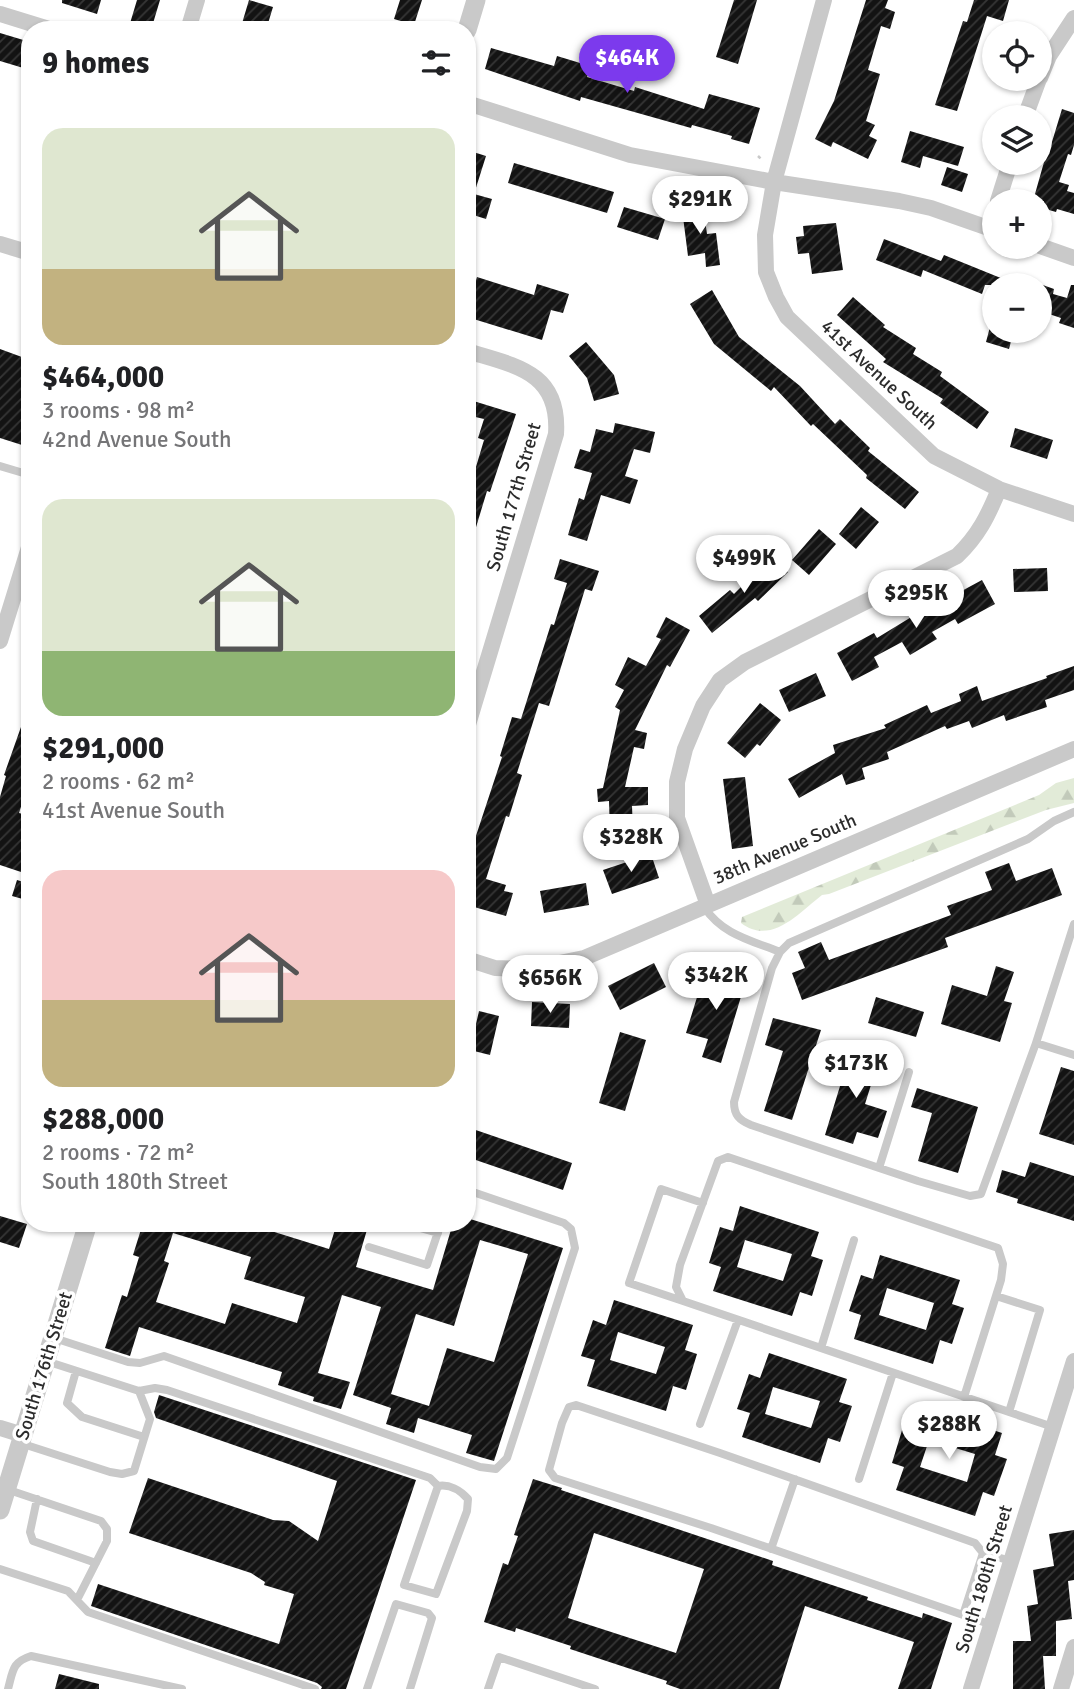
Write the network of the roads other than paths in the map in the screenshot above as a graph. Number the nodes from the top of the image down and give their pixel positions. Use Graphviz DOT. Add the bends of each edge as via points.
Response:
graph roads {
  1 [pos="197,0"];
  2 [pos="476,0"];
  3 [pos="824,0"];
  4 [pos="0,14"];
  5 [pos="1074,18"];
  6 [pos="23,21"];
  7 [pos="191,21"];
  8 [pos="470,21"];
  9 [pos="1052,51"];
  10 [pos="476,106"];
  11 [pos="774,182"];
  12 [pos="982,221"];
  13 [pos="0,244"];
  14 [pos="21,250"];
  15 [pos="1052,250"];
  16 [pos="1074,258"];
  17 [pos="476,354"];
  18 [pos="0,466"];
  19 [pos="21,472"];
  20 [pos="999,489"];
  21 [pos="1074,514"];
  22 [pos="21,569"];
  23 [pos="4,617"];
  24 [pos="0,641"];
  25 [pos="476,699"];
  26 [pos="1074,749"];
  27 [pos="1074,812"];
  28 [pos="706,906"];
  29 [pos="1074,924"];
  30 [pos="780,952"];
  31 [pos="476,962"];
  32 [pos="1035,1043"];
  33 [pos="1074,1055"];
  34 [pos="909,1072"];
  35 [pos="879,1168"];
  36 [pos="476,1193"];
  37 [pos="703,1203"];
  38 [pos="85,1232"];
  39 [pos="434,1232"];
  40 [pos="438,1233"];
  41 [pos="854,1240"];
  42 [pos="369,1247"];
  43 [pos="996,1296"];
  44 [pos="683,1301"];
  45 [pos="738,1320"];
  46 [pos="53,1337"];
  47 [pos="821,1348"];
  48 [pos="46,1361"];
  49 [pos="1074,1361"];
  50 [pos="76,1371"];
  51 [pos="893,1373"];
  52 [pos="139,1391"];
  53 [pos="964,1397"];
  54 [pos="1009,1412"];
  55 [pos="700,1424"];
  56 [pos="1053,1427"];
  57 [pos="0,1428"];
  58 [pos="144,1437"];
  59 [pos="22,1439"];
  60 [pos="795,1479"];
  61 [pos="859,1479"];
  62 [pos="438,1486"];
  63 [pos="6,1489"];
  64 [pos="37,1499"];
  65 [pos="0,1510"];
  66 [pos="771,1549"];
  67 [pos="983,1553"];
  68 [pos="1011,1561"];
  69 [pos="96,1563"];
  70 [pos="0,1569"];
  71 [pos="77,1600"];
  72 [pos="963,1615"];
  73 [pos="992,1625"];
  74 [pos="1074,1647"];
  75 [pos="8,1689"];
  76 [pos="182,1689"];
  77 [pos="315,1689"];
  78 [pos="367,1689"];
  79 [pos="410,1689"];
  80 [pos="488,1689"];
  81 [pos="595,1689"];
  82 [pos="971,1689"];
  83 [pos="1061,1689"];
  1 -- 7 [label="street"];
  2 -- 8 [label="street"];
  3 -- 11 [label="street"];
  4 -- 6 [label="street"];
  5 -- 9 [label="street"];
  10 -- 11 [label="street" via="630,155"];
  11 -- 12 [label="street" via="899,201"];
  11 -- 20 [label="street, 41st Avenue South" via="765,235 766,272 787,317 934,456"];
  13 -- 14 [label="street"];
  15 -- 16 [label="street"];
  17 -- 25 [label="street, South 177th Street" via="524,368 539,379 558,415"];
  18 -- 19 [label="lane"];
  20 -- 21 [label="street, 41st Avenue South"];
  20 -- 28 [label="street" via="985,523 957,556 745,662 720,680 703,706 677,782 677,818"];
  22 -- 23 [label="street"];
  23 -- 24 [label="street"];
  26 -- 28 [label="street, 38th Avenue South"];
  27 -- 30 [label="lane" via="1028,839 789,943"];
  28 -- 30 [label="lane" via="714,921 735,935"];
  28 -- 31 [label="street, 38th Avenue South" via="565,964 495,968"];
  29 -- 32 [label="lane"];
  30 -- 35 [label="lane" via="734,1112 751,1125"];
  32 -- 33 [label="lane"];
  32 -- 35 [label="lane" via="981,1194 970,1196"];
  34 -- 35 [label="lane"];
  36 -- 46 [label="lane" via="564,1223 571,1229 575,1248 507,1458 496,1469 164,1356 128,1362"];
  37 -- 43 [label="lane" via="718,1161 728,1157 998,1248 1003,1264"];
  37 -- 44 [label="lane" via="680,1265 676,1287"];
  37 -- 44 [label="lane" via="661,1189 629,1283"];
  38 -- 46 [label="street, South 176th Street"];
  39 -- 40 [label="lane"];
  40 -- 42 [label="lane" via="427,1265"];
  41 -- 47 [label="lane"];
  43 -- 53 [label="lane"];
  43 -- 54 [label="lane" via="1040,1310"];
  44 -- 45 [label="lane"];
  45 -- 47 [label="lane"];
  45 -- 55 [label="lane"];
  46 -- 48 [label="street, South 176th Street"];
  47 -- 51 [label="lane"];
  48 -- 50 [label="lane"];
  48 -- 59 [label="street, South 176th Street"];
  49 -- 56 [label="street, South 180th Street"];
  50 -- 52 [label="lane"];
  50 -- 58 [label="lane" via="66,1403 74,1412"];
  51 -- 53 [label="lane"];
  51 -- 61 [label="lane"];
  52 -- 58 [label="lane" via="150,1419"];
  52 -- 62 [label="lane" via="167,1390 430,1478"];
  53 -- 54 [label="lane"];
  54 -- 56 [label="lane"];
  56 -- 68 [label="street, South 180th Street"];
  57 -- 59 [label="street"];
  58 -- 59 [label="lane" via="134,1471 122,1474"];
  59 -- 63 [label="street, South 176th Street"];
  60 -- 66 [label="lane"];
  60 -- 66 [label="lane" via="576,1405 569,1407 562,1423 549,1470 555,1478"];
  60 -- 67 [label="lane" via="975,1543"];
  62 -- 62 [label="lane" via="404,1585 436,1594 468,1499 446,1485"];
  63 -- 64 [label="lane"];
  63 -- 65 [label="street, South 176th Street"];
  64 -- 69 [label="lane" via="30,1532 33,1541"];
  64 -- 69 [label="lane" via="105,1525 109,1534"];
  66 -- 72 [label="lane"];
  67 -- 68 [label="lane"];
  67 -- 72 [label="lane"];
  68 -- 73 [label="street, South 180th Street"];
  69 -- 71 [label="lane"];
  70 -- 71 [label="lane" via="60,1588"];
  71 -- 77 [label="lane" via="88,1612"];
  72 -- 73 [label="lane"];
  73 -- 82 [label="street, South 180th Street"];
  74 -- 83 [label="street"];
  75 -- 76 [label="lane" via="14,1667 31,1656"];
  78 -- 79 [label="lane" via="396,1604 432,1618"];
  80 -- 81 [label="lane" via="499,1657"];
}
